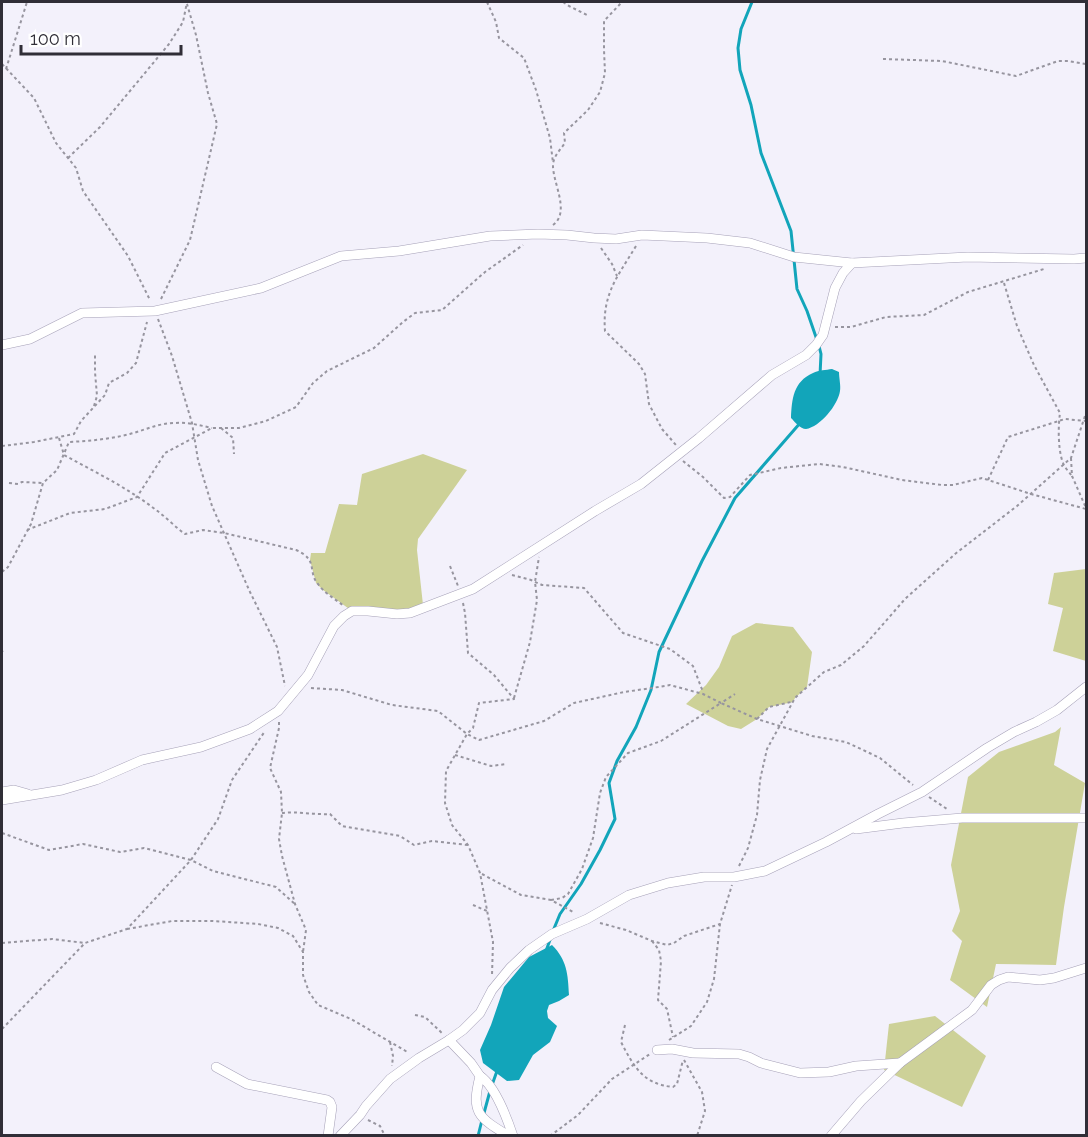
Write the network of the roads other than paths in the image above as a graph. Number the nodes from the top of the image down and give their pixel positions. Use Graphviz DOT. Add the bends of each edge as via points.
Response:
graph roads {
  1 [pos="1086,258"];
  2 [pos="852,263"];
  3 [pos="2,345"];
  4 [pos="1086,687"];
  5 [pos="2,792"];
  6 [pos="32,795"];
  7 [pos="2,800"];
  8 [pos="1086,818"];
  9 [pos="850,830"];
  10 [pos="1086,968"];
  11 [pos="449,1040"];
  12 [pos="657,1050"];
  13 [pos="900,1063"];
  14 [pos="216,1067"];
  15 [pos="480,1076"];
  16 [pos="328,1136"];
  17 [pos="340,1136"];
  18 [pos="509,1136"];
  19 [pos="513,1136"];
  20 [pos="831,1136"];
  1 -- 2 [label="street" via="969,257"];
  2 -- 3 [label="street" via="794,257 750,243 707,238 490,236 341,256 261,288 155,311 82,313 30,339"];
  2 -- 6 [label="street" via="835,288 824,335 806,356 772,375 640,484 474,589 411,613 368,610 344,616 334,626 299,687 278,711 250,729 201,747 142,760 96,780"];
  4 -- 9 [label="street" via="1057,710 987,748 922,792"];
  5 -- 6 [label="street" via="14,790"];
  6 -- 7 [label="street"];
  8 -- 9 [label="street" via="962,818"];
  9 -- 11 [label="street" via="765,871 668,883 629,895 552,934 510,968 480,1013"];
  10 -- 13 [label="street" via="1040,980 999,980 972,1010"];
  11 -- 15 [label="street"];
  11 -- 17 [label="street" via="390,1079"];
  12 -- 13 [label="street" via="739,1054 800,1073"];
  13 -- 20 [label="street"];
  14 -- 16 [label="street" via="248,1084 327,1100 332,1107"];
  15 -- 18 [label="street" via="476,1108"];
  15 -- 19 [label="street" via="489,1083"];
}
